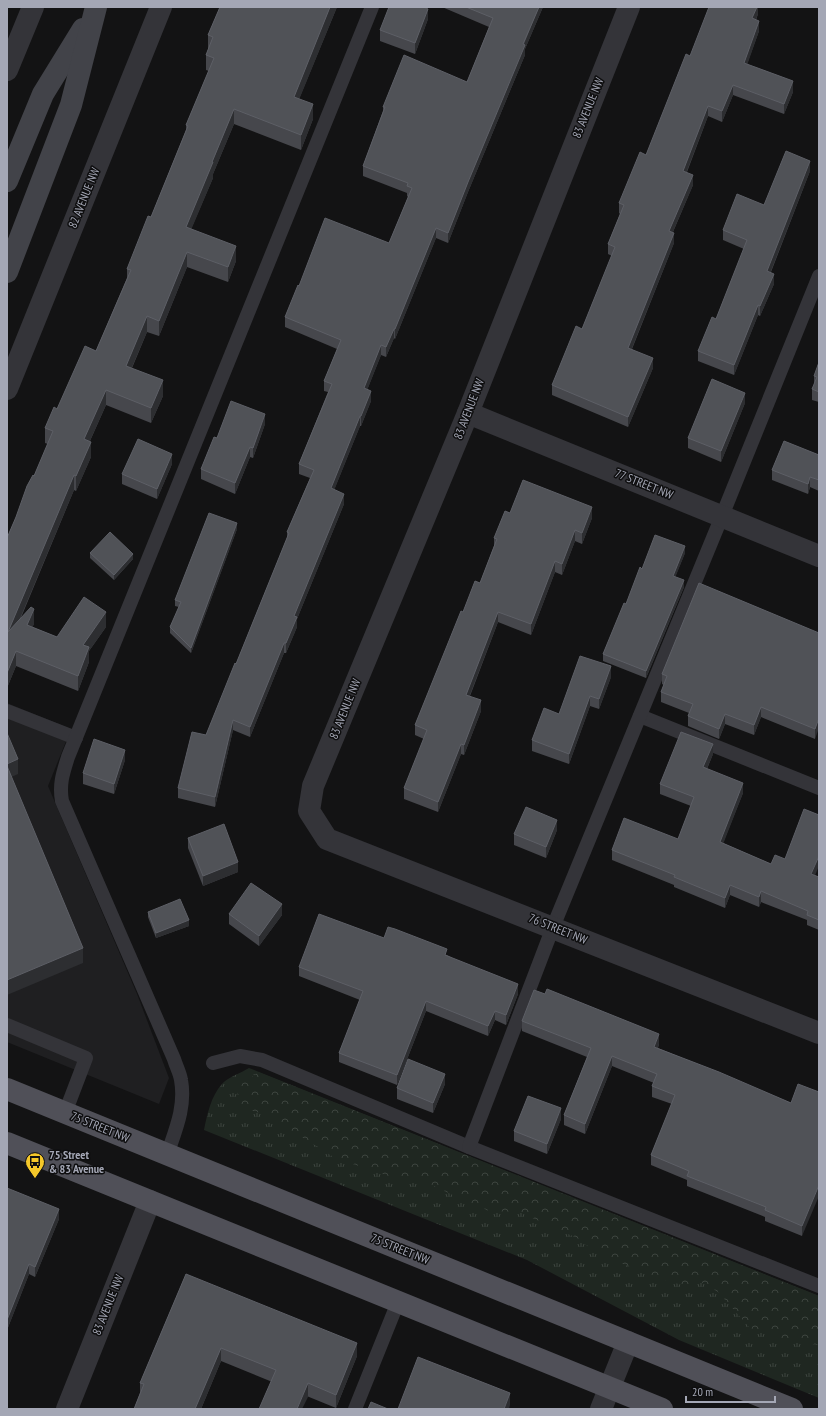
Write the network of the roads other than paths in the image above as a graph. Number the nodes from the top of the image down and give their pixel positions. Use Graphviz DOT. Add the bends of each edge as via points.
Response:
graph roads {
  1 [pos="33,7"];
  2 [pos="161,7"];
  3 [pos="372,7"];
  4 [pos="629,7"];
  5 [pos="89,9"];
  6 [pos="7,70"];
  7 [pos="7,181"];
  8 [pos="7,272"];
  9 [pos="819,276"];
  10 [pos="7,389"];
  11 [pos="468,413"];
  12 [pos="722,516"];
  13 [pos="819,556"];
  14 [pos="7,711"];
  15 [pos="640,716"];
  16 [pos="76,738"];
  17 [pos="819,788"];
  18 [pos="309,811"];
  19 [pos="553,927"];
  20 [pos="7,1025"];
  21 [pos="819,1033"];
  22 [pos="213,1063"];
  23 [pos="7,1089"];
  24 [pos="65,1113"];
  25 [pos="7,1143"];
  26 [pos="469,1147"];
  27 [pos="167,1155"];
  28 [pos="150,1201"];
  29 [pos="819,1286"];
  30 [pos="398,1302"];
  31 [pos="628,1342"];
  32 [pos="609,1387"];
  33 [pos="67,1409"];
  34 [pos="355,1409"];
  35 [pos="601,1409"];
  36 [pos="662,1409"];
  37 [pos="792,1409"];
  1 -- 6 [label="street"];
  2 -- 10 [label="street, 82 AVENUE NW"];
  3 -- 16 [label="lane"];
  4 -- 11 [label="street, 83 AVENUE NW"];
  5 -- 7 [label="main road" via="43,94"];
  5 -- 8 [label="main road" via="71,105"];
  9 -- 12 [label="lane"];
  11 -- 12 [label="street, 77 STREET NW"];
  11 -- 18 [label="street, 83 AVENUE NW" via="313,786"];
  12 -- 13 [label="street, 77 STREET NW"];
  12 -- 15 [label="lane"];
  14 -- 16 [label="lane"];
  15 -- 17 [label="lane"];
  15 -- 19 [label="lane"];
  16 -- 27 [label="lane" via="62,779 62,801 181,1080 181,1116"];
  18 -- 19 [label="street, 76 STREET NW" via="327,839"];
  19 -- 21 [label="street, 76 STREET NW"];
  19 -- 26 [label="lane"];
  20 -- 24 [label="lane" via="86,1058"];
  22 -- 26 [label="lane" via="240,1056 262,1060"];
  23 -- 24 [label="main road, 75 STREET NW"];
  24 -- 27 [label="main road, 75 STREET NW"];
  25 -- 28 [label="main road"];
  26 -- 29 [label="lane"];
  27 -- 31 [label="main road, 75 STREET NW"];
  28 -- 30 [label="main road"];
  28 -- 33 [label="street, 83 AVENUE NW"];
  30 -- 32 [label="main road"];
  30 -- 34 [label="lane"];
  31 -- 32 [label="street"];
  31 -- 37 [label="main road, 75 STREET NW"];
  32 -- 35 [label="street"];
  32 -- 36 [label="main road"];
}
